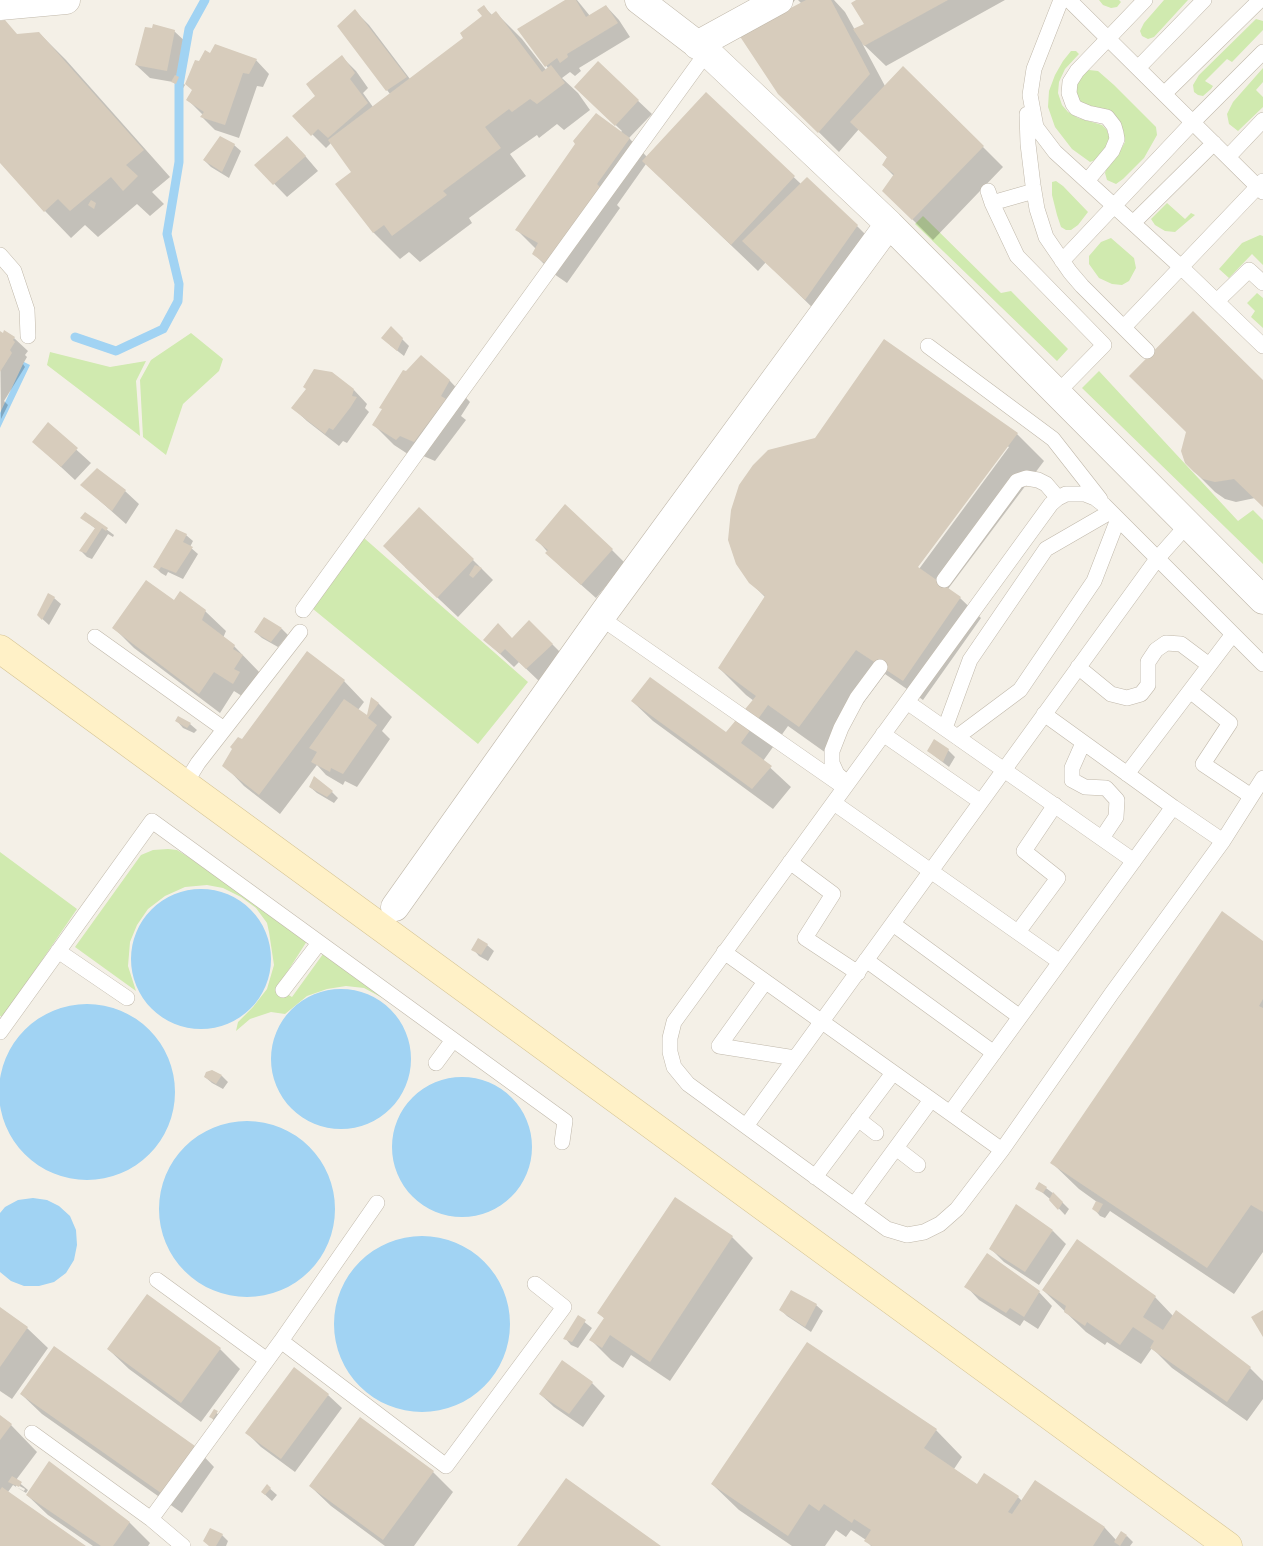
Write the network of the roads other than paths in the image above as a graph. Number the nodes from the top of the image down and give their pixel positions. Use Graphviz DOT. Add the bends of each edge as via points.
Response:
graph roads {
  1 [pos="65,0"];
  2 [pos="639,0"];
  3 [pos="779,0"];
  4 [pos="1061,0"];
  5 [pos="1070,0"];
  6 [pos="1145,0"];
  7 [pos="1204,0"];
  8 [pos="1260,0"];
  9 [pos="1263,3"];
  10 [pos="0,6"];
  11 [pos="1108,38"];
  12 [pos="702,48"];
  13 [pos="1263,52"];
  14 [pos="1138,68"];
  15 [pos="1164,94"];
  16 [pos="1030,95"];
  17 [pos="1263,120"];
  18 [pos="1193,122"];
  19 [pos="1214,143"];
  20 [pos="1228,157"];
  21 [pos="1087,181"];
  22 [pos="1261,186"];
  23 [pos="1034,192"];
  24 [pos="1114,206"];
  25 [pos="1133,223"];
  26 [pos="889,224"];
  27 [pos="0,255"];
  28 [pos="1062,261"];
  29 [pos="1181,267"];
  30 [pos="1263,283"];
  31 [pos="1217,301"];
  32 [pos="1124,328"];
  33 [pos="28,336"];
  34 [pos="928,346"];
  35 [pos="1263,346"];
  36 [pos="1147,351"];
  37 [pos="1057,393"];
  38 [pos="1058,498"];
  39 [pos="1111,512"];
  40 [pos="1188,524"];
  41 [pos="1157,558"];
  42 [pos="944,580"];
  43 [pos="1263,600"];
  44 [pos="303,610"];
  45 [pos="601,618"];
  46 [pos="300,632"];
  47 [pos="1233,634"];
  48 [pos="94,637"];
  49 [pos="0,649"];
  50 [pos="1263,664"];
  51 [pos="1209,665"];
  52 [pos="880,667"];
  53 [pos="1078,667"];
  54 [pos="1190,691"];
  55 [pos="907,702"];
  56 [pos="1044,714"];
  57 [pos="224,729"];
  58 [pos="951,733"];
  59 [pos="883,734"];
  60 [pos="1083,743"];
  61 [pos="1004,770"];
  62 [pos="1127,774"];
  63 [pos="1263,778"];
  64 [pos="185,784"];
  65 [pos="846,785"];
  66 [pos="1251,796"];
  67 [pos="981,802"];
  68 [pos="834,803"];
  69 [pos="1055,805"];
  70 [pos="1173,807"];
  71 [pos="1102,838"];
  72 [pos="1223,841"];
  73 [pos="1134,861"];
  74 [pos="790,862"];
  75 [pos="931,871"];
  76 [pos="395,907"];
  77 [pos="893,924"];
  78 [pos="1018,932"];
  79 [pos="319,943"];
  80 [pos="58,951"];
  81 [pos="724,952"];
  82 [pos="866,960"];
  83 [pos="1060,962"];
  84 [pos="858,973"];
  85 [pos="766,982"];
  86 [pos="283,990"];
  87 [pos="127,998"];
  88 [pos="1020,1017"];
  89 [pos="822,1022"];
  90 [pos="0,1031"];
  91 [pos="453,1040"];
  92 [pos="994,1053"];
  93 [pos="795,1058"];
  94 [pos="436,1063"];
  95 [pos="893,1073"];
  96 [pos="932,1100"];
  97 [pos="950,1113"];
  98 [pos="858,1119"];
  99 [pos="746,1126"];
  100 [pos="876,1133"];
  101 [pos="562,1142"];
  102 [pos="896,1148"];
  103 [pos="1002,1150"];
  104 [pos="918,1165"];
  105 [pos="815,1176"];
  106 [pos="377,1204"];
  107 [pos="854,1205"];
  108 [pos="157,1280"];
  109 [pos="535,1284"];
  110 [pos="281,1341"];
  111 [pos="267,1360"];
  112 [pos="32,1434"];
  113 [pos="151,1519"];
  114 [pos="183,1546"];
  115 [pos="1228,1546"];
  1 -- 10 [label="street"];
  2 -- 12 [label="street"];
  3 -- 12 [label="street"];
  4 -- 16 [label="lane" via="1034,69"];
  5 -- 11 [label="lane"];
  6 -- 11 [label="lane"];
  7 -- 14 [label="lane"];
  8 -- 9 [label="lane"];
  8 -- 15 [label="lane"];
  11 -- 14 [label="lane"];
  11 -- 21 [label="lane" via="1077,71 1069,88 1076,108 1107,117 1116,132 1112,151"];
  12 -- 26 [label="street"];
  12 -- 44 [label="lane"];
  13 -- 18 [label="lane"];
  14 -- 15 [label="lane"];
  15 -- 18 [label="lane"];
  16 -- 21 [label="lane" via="1036,127 1055,152"];
  16 -- 23 [label="lane" via="1028,144"];
  17 -- 20 [label="lane"];
  18 -- 19 [label="lane"];
  18 -- 24 [label="lane"];
  19 -- 20 [label="lane"];
  19 -- 25 [label="lane"];
  20 -- 22 [label="lane"];
  21 -- 24 [label="lane"];
  22 -- 29 [label="lane"];
  23 -- 28 [label="lane" via="1046,237"];
  23 -- 37 [label="lane" via="990,197 1017,256 1104,345"];
  24 -- 25 [label="lane"];
  24 -- 28 [label="lane"];
  25 -- 29 [label="lane"];
  26 -- 37 [label="street"];
  26 -- 45 [label="street"];
  27 -- 33 [label="lane" via="14,271 26,310"];
  28 -- 32 [label="lane"];
  29 -- 31 [label="lane"];
  29 -- 32 [label="lane"];
  30 -- 31 [label="lane" via="1249,270"];
  31 -- 35 [label="lane"];
  32 -- 36 [label="lane"];
  34 -- 39 [label="lane" via="1053,439"];
  37 -- 40 [label="street"];
  38 -- 39 [label="lane" via="1066,494 1085,494 1096,498"];
  38 -- 42 [label="lane" via="1038,480 1026,478 1017,481"];
  38 -- 55 [label="lane"];
  39 -- 41 [label="lane"];
  39 -- 58 [label="lane" via="1094,581 1020,690"];
  39 -- 58 [label="lane" via="1046,549 970,660"];
  40 -- 41 [label="lane"];
  40 -- 43 [label="street"];
  41 -- 47 [label="lane"];
  41 -- 53 [label="lane"];
  45 -- 65 [label="lane"];
  45 -- 76 [label="street"];
  46 -- 57 [label="lane"];
  47 -- 50 [label="lane"];
  47 -- 51 [label="lane"];
  48 -- 57 [label="lane"];
  49 -- 64 [label="street"];
  51 -- 53 [label="lane" via="1181,644 1166,642 1148,662 1148,685 1141,694 1127,698 1111,694"];
  51 -- 54 [label="lane"];
  52 -- 65 [label="lane" via="857,698 832,751 832,763"];
  53 -- 56 [label="lane"];
  54 -- 62 [label="lane"];
  54 -- 66 [label="lane" via="1230,723 1203,764"];
  55 -- 58 [label="lane"];
  55 -- 59 [label="lane"];
  56 -- 60 [label="lane"];
  56 -- 61 [label="lane"];
  57 -- 64 [label="lane"];
  58 -- 61 [label="lane"];
  59 -- 65 [label="lane"];
  59 -- 67 [label="lane"];
  60 -- 62 [label="lane"];
  60 -- 71 [label="lane" via="1072,768 1072,780 1085,787 1106,788 1117,800 1116,817"];
  61 -- 67 [label="lane"];
  61 -- 69 [label="lane"];
  62 -- 70 [label="lane"];
  63 -- 66 [label="lane"];
  64 -- 115 [label="street"];
  65 -- 68 [label="lane"];
  66 -- 72 [label="lane"];
  67 -- 75 [label="lane"];
  68 -- 74 [label="lane"];
  68 -- 75 [label="lane"];
  69 -- 71 [label="lane"];
  69 -- 78 [label="lane" via="1024,851 1058,878"];
  70 -- 72 [label="lane"];
  70 -- 73 [label="lane"];
  71 -- 73 [label="lane"];
  72 -- 103 [label="lane"];
  73 -- 83 [label="lane"];
  74 -- 81 [label="lane"];
  74 -- 84 [label="lane" via="833,894 805,938"];
  75 -- 77 [label="lane"];
  75 -- 78 [label="lane"];
  77 -- 82 [label="lane"];
  77 -- 88 [label="lane"];
  78 -- 83 [label="lane"];
  79 -- 80 [label="lane" via="152,821"];
  79 -- 86 [label="lane"];
  79 -- 91 [label="lane"];
  80 -- 87 [label="lane"];
  80 -- 90 [label="lane"];
  81 -- 85 [label="lane"];
  81 -- 99 [label="lane" via="674,1022 670,1052 674,1067 688,1084"];
  82 -- 84 [label="lane"];
  82 -- 92 [label="lane"];
  83 -- 88 [label="lane"];
  84 -- 89 [label="lane"];
  85 -- 89 [label="lane"];
  85 -- 93 [label="lane" via="719,1046"];
  88 -- 92 [label="lane"];
  89 -- 93 [label="lane"];
  89 -- 95 [label="lane"];
  91 -- 94 [label="lane"];
  91 -- 101 [label="lane" via="565,1122"];
  92 -- 97 [label="lane"];
  93 -- 99 [label="lane"];
  95 -- 96 [label="lane"];
  95 -- 98 [label="lane"];
  96 -- 97 [label="lane"];
  96 -- 102 [label="lane"];
  97 -- 103 [label="lane"];
  98 -- 100 [label="lane"];
  98 -- 105 [label="lane"];
  99 -- 105 [label="lane"];
  102 -- 104 [label="lane"];
  102 -- 107 [label="lane"];
  103 -- 107 [label="lane" via="957,1209 940,1224 924,1232 907,1235 886,1228"];
  105 -- 107 [label="lane"];
  106 -- 110 [label="lane"];
  108 -- 111 [label="lane"];
  109 -- 110 [label="lane" via="564,1307 446,1466"];
  110 -- 111 [label="lane"];
  111 -- 113 [label="lane"];
  112 -- 113 [label="lane"];
  113 -- 114 [label="lane"];
}
